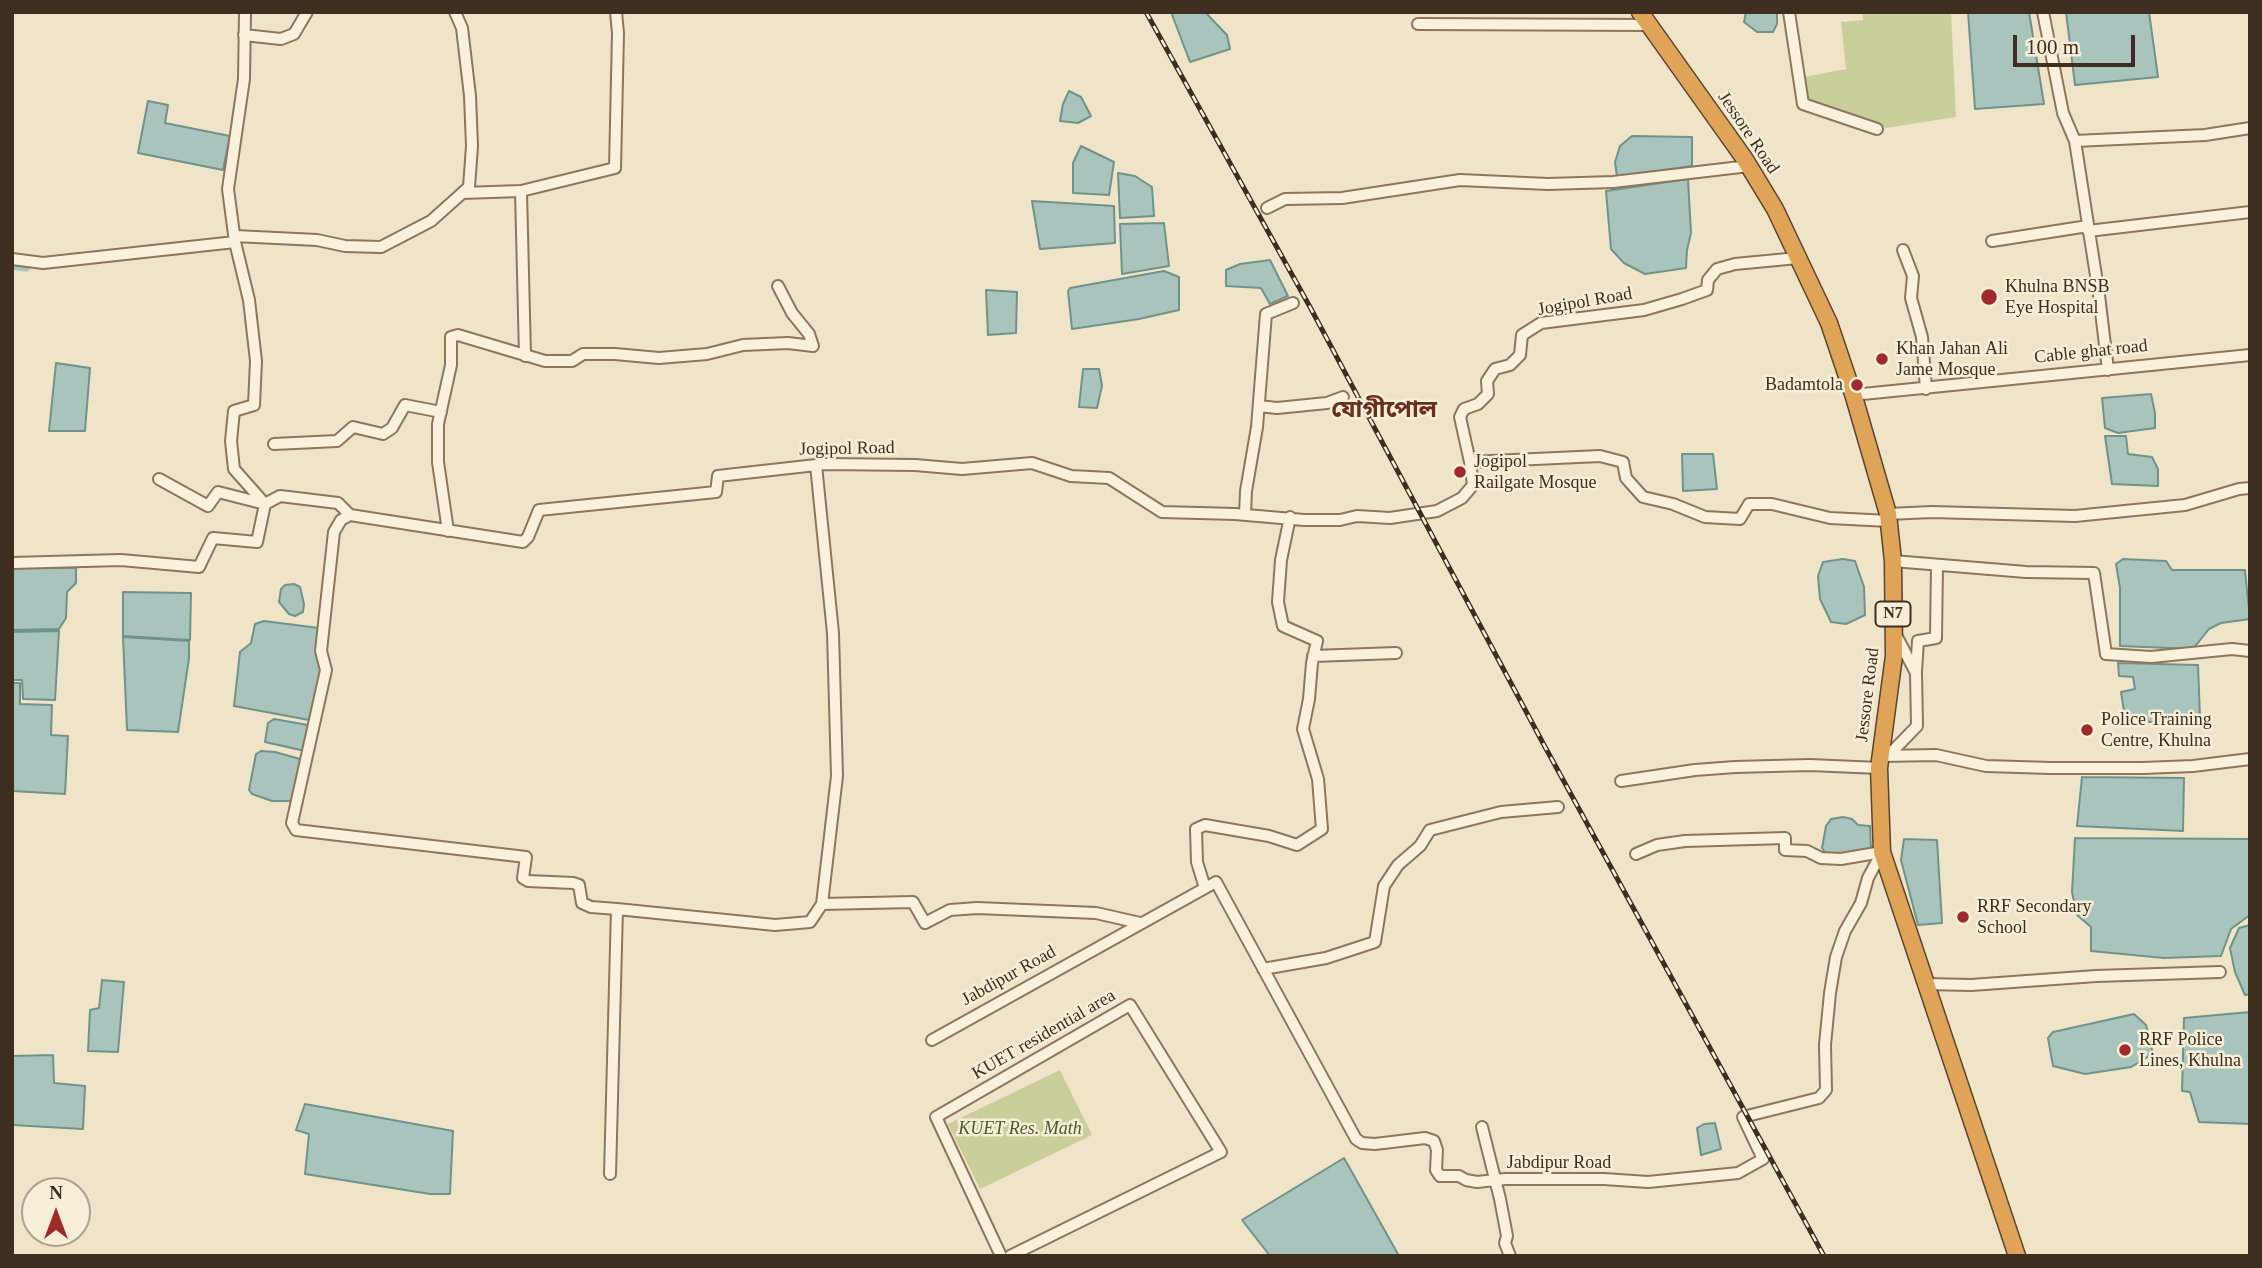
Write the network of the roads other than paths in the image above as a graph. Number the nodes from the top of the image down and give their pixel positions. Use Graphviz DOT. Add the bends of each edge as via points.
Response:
graph roads {
  1 [pos="245,12"];
  2 [pos="307,12"];
  3 [pos="455,12"];
  4 [pos="616,12"];
  5 [pos="1789,12"];
  6 [pos="2043,12"];
  7 [pos="1645,19"];
  8 [pos="1418,24"];
  9 [pos="244,35"];
  10 [pos="2250,128"];
  11 [pos="1877,129"];
  12 [pos="2075,141"];
  13 [pos="1749,166"];
  14 [pos="522,191"];
  15 [pos="462,193"];
  16 [pos="1267,208"];
  17 [pos="2250,212"];
  18 [pos="2088,228"];
  19 [pos="235,239"];
  20 [pos="1992,242"];
  21 [pos="1903,250"];
  22 [pos="12,258"];
  23 [pos="1798,258"];
  24 [pos="778,286"];
  25 [pos="1293,303"];
  26 [pos="526,356"];
  27 [pos="2250,356"];
  28 [pos="2108,369"];
  29 [pos="1926,388"];
  30 [pos="1853,396"];
  31 [pos="1343,397"];
  32 [pos="1259,406"];
  33 [pos="441,412"];
  34 [pos="274,444"];
  35 [pos="1470,462"];
  36 [pos="816,465"];
  37 [pos="159,479"];
  38 [pos="2250,488"];
  39 [pos="265,504"];
  40 [pos="1245,514"];
  41 [pos="350,515"];
  42 [pos="1290,517"];
  43 [pos="1888,518"];
  44 [pos="448,531"];
  45 [pos="1893,562"];
  46 [pos="12,563"];
  47 [pos="1937,566"];
  48 [pos="1894,630"];
  49 [pos="2250,651"];
  50 [pos="1396,653"];
  51 [pos="1313,656"];
  52 [pos="1916,673"];
  53 [pos="2250,759"];
  54 [pos="1883,760"];
  55 [pos="1621,781"];
  56 [pos="1558,807"];
  57 [pos="1882,852"];
  58 [pos="1636,854"];
  59 [pos="1205,888"];
  60 [pos="822,904"];
  61 [pos="617,909"];
  62 [pos="1140,923"];
  63 [pos="1263,969"];
  64 [pos="2220,972"];
  65 [pos="1925,984"];
  66 [pos="932,1040"];
  67 [pos="1482,1127"];
  68 [pos="610,1174"];
  69 [pos="1496,1180"];
  70 [pos="1001,1256"];
  71 [pos="1010,1256"];
  72 [pos="1510,1256"];
  73 [pos="2017,1256"];
  1 -- 9 [label="street"];
  2 -- 9 [label="street" via="294,34 281,39"];
  3 -- 15 [label="street" via="462,28 472,146 469,187"];
  4 -- 14 [label="street" via="615,168"];
  5 -- 11 [label="street" via="1803,104"];
  6 -- 12 [label="street" via="2063,113"];
  7 -- 8 [label="street"];
  7 -- 13 [label="highway, Jessore Road / N7"];
  9 -- 19 [label="street" via="244,79 228,189"];
  10 -- 12 [label="street" via="2205,135"];
  12 -- 18 [label="street"];
  13 -- 16 [label="street" via="1613,182 1460,180 1342,198 1285,199"];
  13 -- 23 [label="highway, Jessore Road / N7"];
  14 -- 15 [label="street"];
  14 -- 26 [label="street"];
  15 -- 19 [label="street" via="431,221 381,247"];
  17 -- 18 [label="street"];
  18 -- 20 [label="street"];
  18 -- 28 [label="street"];
  19 -- 22 [label="street" via="43,262"];
  19 -- 39 [label="street" via="256,361 254,405 234,411 234,469"];
  21 -- 29 [label="street" via="1913,276 1911,298 1922,337"];
  23 -- 30 [label="highway, Jessore Road / N7" via="1829,323"];
  23 -- 35 [label="street, Jogipol Road" via="1717,269 1707,290 1644,310 1541,323 1522,335 1520,355 1510,365 1495,369 1487,381 1488,394 1464,409 1460,417"];
  24 -- 26 [label="street" via="813,346 743,345 659,358 583,354 572,361 545,361"];
  25 -- 32 [label="street" via="1265,314"];
  26 -- 33 [label="street" via="458,335 451,337 451,365"];
  27 -- 28 [label="street, Cable ghat road"];
  28 -- 29 [label="street, Cable ghat road"];
  29 -- 30 [label="street, Cable ghat road"];
  30 -- 43 [label="highway, Jessore Road / N7"];
  31 -- 32 [label="street" via="1326,403"];
  32 -- 40 [label="street"];
  33 -- 34 [label="street" via="405,405 392,428 383,434 353,427 337,441"];
  33 -- 44 [label="street" via="438,462"];
  35 -- 42 [label="street, Jogipol Road" via="1473,485 1462,498 1437,511 1390,518"];
  35 -- 43 [label="street" via="1600,456 1623,462 1626,478 1643,497 1705,517 1740,519 1749,504 1772,504 1830,518"];
  36 -- 40 [label="street, Jogipol Road" via="962,469 1032,463 1072,477 1109,478 1162,512"];
  36 -- 44 [label="street, Jogipol Road" via="718,476 716,492 539,510 523,542"];
  36 -- 60 [label="street" via="833,633 837,776"];
  37 -- 39 [label="street" via="208,506 218,492"];
  38 -- 43 [label="street" via="2185,505 2075,516 1932,512"];
  39 -- 41 [label="street, Jogipol Road" via="280,496 338,503"];
  39 -- 46 [label="street" via="257,542 213,538 200,567 121,560"];
  40 -- 42 [label="street, Jogipol Road"];
  41 -- 44 [label="street, Jogipol Road"];
  41 -- 61 [label="street" via="334,532 321,651 326,670 292,823 296,830 526,857 523,878 528,881 573,883 579,885 582,904"];
  42 -- 51 [label="street" via="1280,560 1278,602 1283,626 1317,640"];
  43 -- 45 [label="highway, Jessore Road / N7"];
  45 -- 47 [label="street"];
  45 -- 48 [label="highway, Jessore Road / N7"];
  47 -- 49 [label="street" via="2094,573 2106,654 2151,657"];
  47 -- 52 [label="street" via="1936,638 1917,641"];
  48 -- 52 [label="street"];
  48 -- 54 [label="highway, Jessore Road / N7"];
  50 -- 51 [label="street"];
  51 -- 59 [label="street" via="1303,730 1318,779 1322,829 1297,845 1205,825 1196,829 1197,862"];
  52 -- 54 [label="street" via="1917,726"];
  53 -- 54 [label="street" via="2143,768 1986,766 1936,755"];
  54 -- 55 [label="street" via="1695,769"];
  54 -- 57 [label="highway, Jessore Road / N7"];
  56 -- 63 [label="street" via="1500,813 1430,831 1384,886 1375,942 1326,958"];
  57 -- 58 [label="street" via="1821,858 1807,851 1785,850 1785,838 1685,841"];
  57 -- 65 [label="highway, Jessore Road / N7"];
  57 -- 69 [label="street, Jabdipur Road" via="1836,957 1825,1045 1826,1090 1819,1098 1743,1117 1763,1159 1738,1173 1648,1182"];
  59 -- 62 [label="street, Jabdipur Road"];
  59 -- 63 [label="street, Jabdipur Road" via="1216,882"];
  60 -- 61 [label="street" via="810,922 775,925"];
  60 -- 62 [label="street" via="913,902 925,923 950,910 977,908 1096,913"];
  61 -- 68 [label="street"];
  62 -- 66 [label="street, Jabdipur Road"];
  63 -- 69 [label="street, Jabdipur Road" via="1356,1139 1375,1144 1424,1138 1434,1141 1440,1176"];
  64 -- 65 [label="street"];
  65 -- 73 [label="highway, Jessore Road / N7"];
  67 -- 69 [label="street"];
  69 -- 72 [label="street"];
  70 -- 71 [label="street, KUET residential area" via="936,1117 1130,1005 1221,1152"];
}
